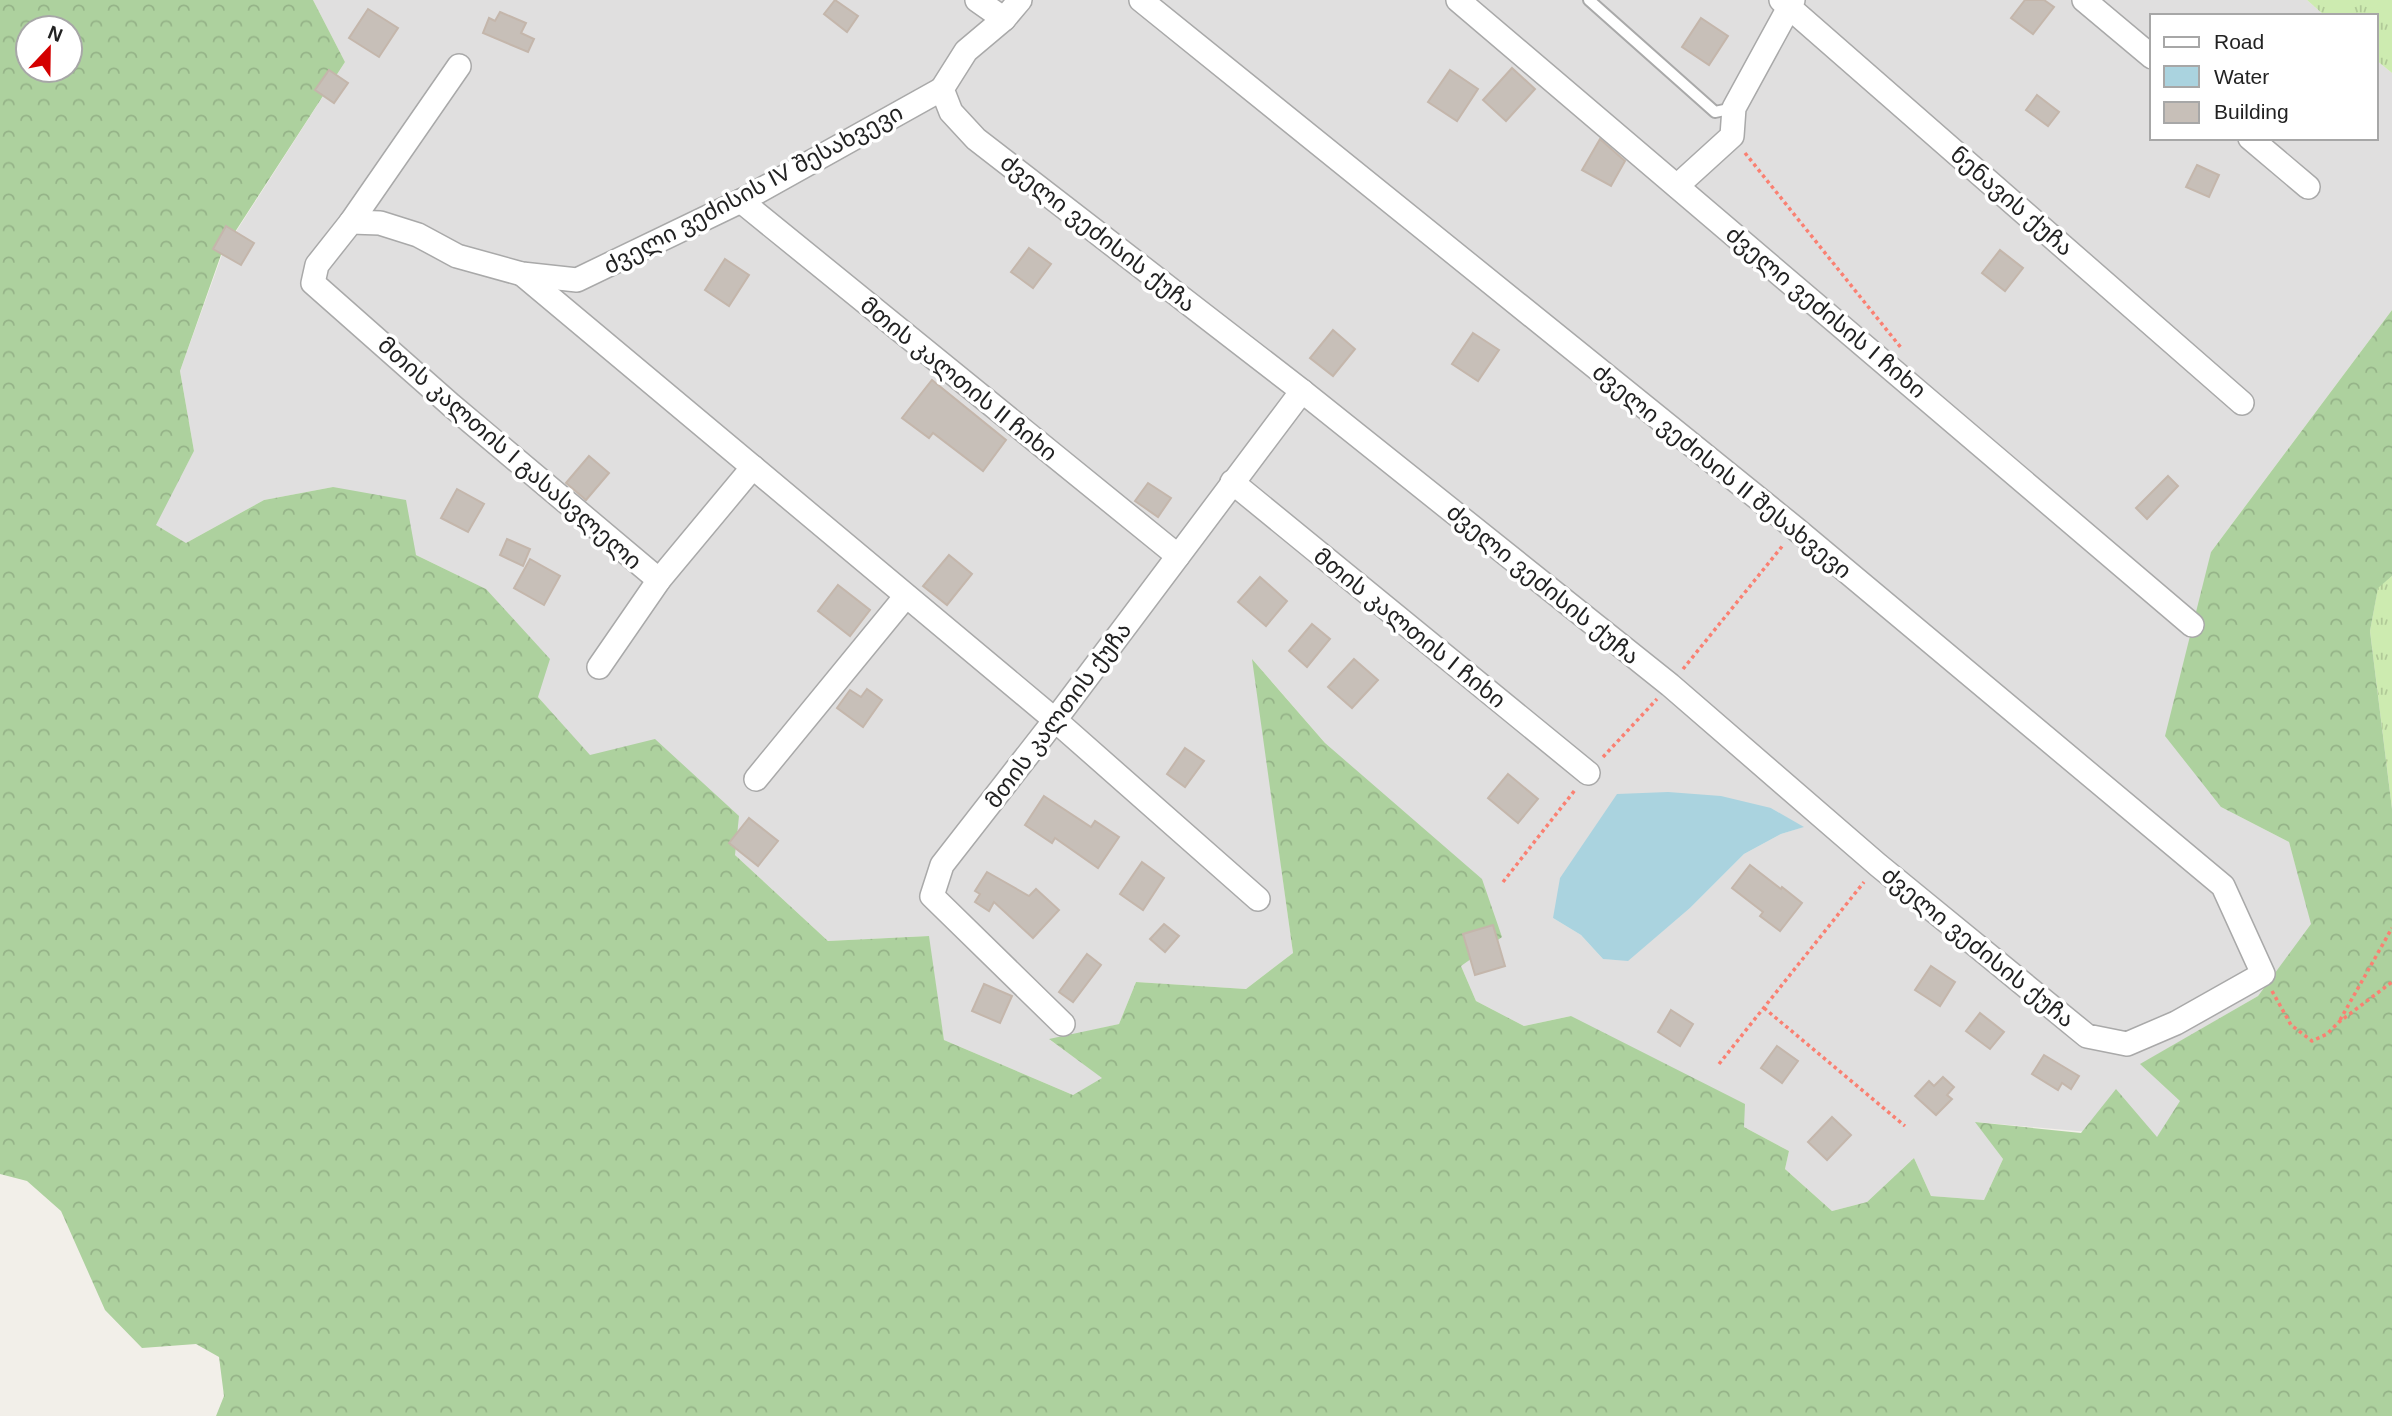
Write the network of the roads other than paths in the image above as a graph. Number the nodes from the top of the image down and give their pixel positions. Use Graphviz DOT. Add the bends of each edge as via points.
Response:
graph roads {
  1 [pos="978,0"];
  2 [pos="1020,0"];
  3 [pos="1141,0"];
  4 [pos="1458,0"];
  5 [pos="1590,0"];
  6 [pos="2084,0"];
  7 [pos="1788,2"];
  8 [pos="1004,19"];
  9 [pos="2150,55"];
  10 [pos="459,66"];
  11 [pos="942,89"];
  12 [pos="1734,108"];
  13 [pos="2252,140"];
  14 [pos="1677,186"];
  15 [pos="2308,187"];
  16 [pos="741,201"];
  17 [pos="351,222"];
  18 [pos="522,274"];
  19 [pos="1302,391"];
  20 [pos="2242,403"];
  21 [pos="754,467"];
  22 [pos="1232,482"];
  23 [pos="1178,556"];
  24 [pos="659,580"];
  25 [pos="906,596"];
  26 [pos="2192,625"];
  27 [pos="599,667"];
  28 [pos="1055,720"];
  29 [pos="1588,773"];
  30 [pos="756,779"];
  31 [pos="1258,900"];
  32 [pos="2263,974"];
  33 [pos="1063,1024"];
  1 -- 8 [label="street"];
  2 -- 8 [label="street"];
  3 -- 32 [label="street, ძველი ვეძისის II შესახვევი" via="1796,529 2223,886"];
  4 -- 14 [label="street, ძველი ვეძისის I ჩიხი"];
  5 -- 12 [label="lane" via="1716,112"];
  6 -- 9 [label="street"];
  7 -- 12 [label="street"];
  7 -- 20 [label="street, ნენავის ქუჩა"];
  8 -- 11 [label="street" via="966,51"];
  10 -- 17 [label="street"];
  11 -- 16 [label="street, ძველი ვეძისის IV შესახვევი"];
  11 -- 19 [label="street, ძველი ვეძისის ქუჩა" via="951,112 976,139"];
  12 -- 14 [label="street" via="1732,136"];
  13 -- 15 [label="street"];
  14 -- 26 [label="street, ძველი ვეძისის I ჩიხი"];
  16 -- 18 [label="street, ძველი ვეძისის IV შესახვევი" via="577,280"];
  16 -- 23 [label="street, მთის კალთის II ჩიხი"];
  17 -- 18 [label="street, ძველი ვეძისის IV შესახვევი" via="380,223 418,235 457,256"];
  17 -- 24 [label="street, მთის კალთის I გასასვლელი" via="317,265 313,283"];
  18 -- 21 [label="street"];
  19 -- 22 [label="street, მთის კალთის ქუჩა"];
  19 -- 32 [label="street, ძველი ვეძისის ქუჩა" via="1670,685 1878,865 2087,1036 2127,1044 2176,1023"];
  21 -- 24 [label="street, მთის კალთის I გასასვლელი"];
  21 -- 25 [label="street"];
  22 -- 23 [label="street, მთის კალთის ქუჩა"];
  22 -- 29 [label="street, მთის კალთის I ჩიხი"];
  23 -- 28 [label="street, მთის კალთის ქუჩა"];
  24 -- 27 [label="street"];
  25 -- 28 [label="street"];
  25 -- 30 [label="street"];
  28 -- 31 [label="street"];
  28 -- 33 [label="street, მთის კალთის ქუჩა" via="942,865 932,896"];
}
